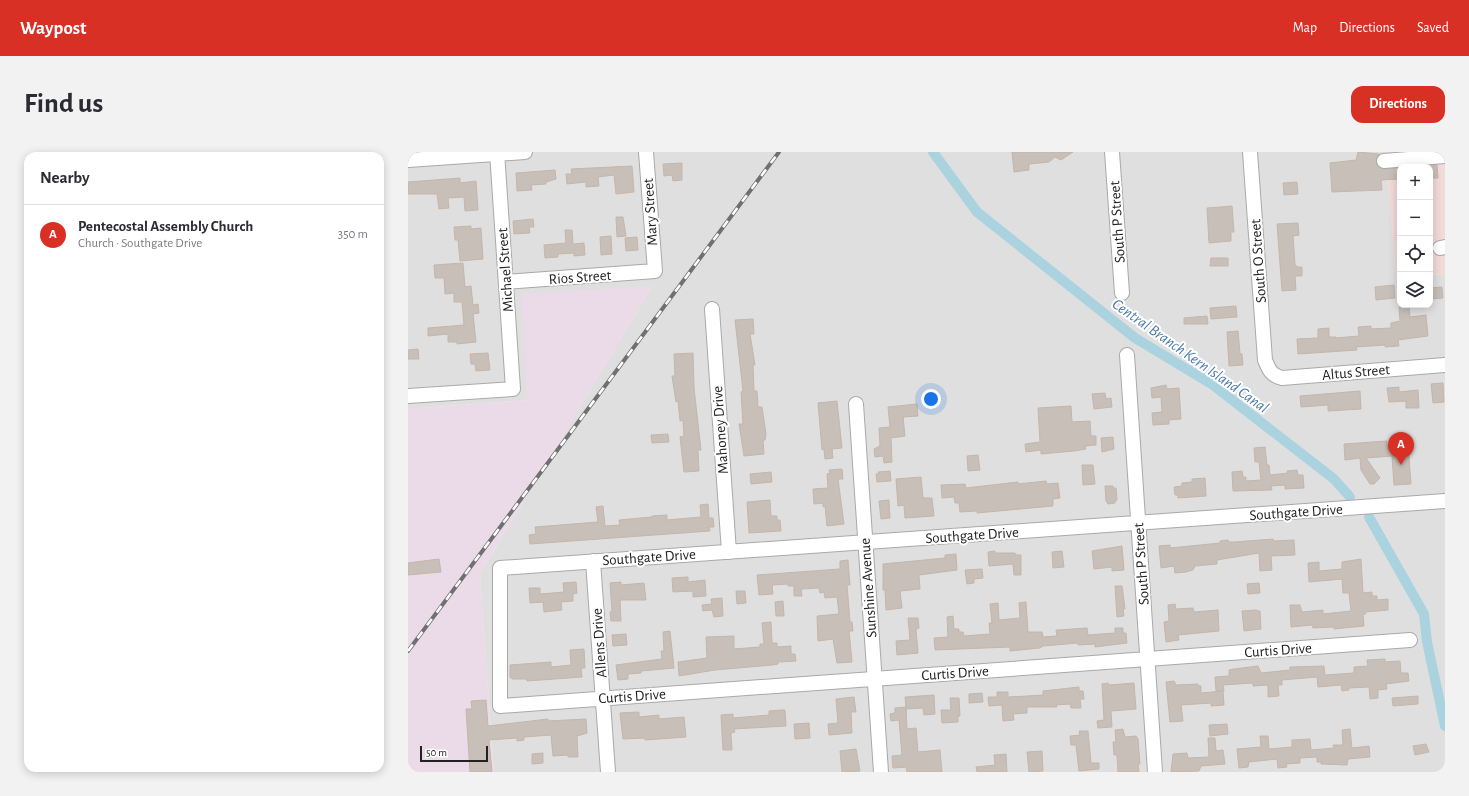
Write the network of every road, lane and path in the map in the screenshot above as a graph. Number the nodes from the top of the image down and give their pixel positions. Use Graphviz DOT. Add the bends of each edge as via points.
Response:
graph roads {
  1 [pos="525,152"];
  2 [pos="646,152"];
  3 [pos="1112,152"];
  4 [pos="1250,152"];
  5 [pos="497,153"];
  6 [pos="1445,156"];
  7 [pos="408,160"];
  8 [pos="1384,162"];
  9 [pos="655,271"];
  10 [pos="506,282"];
  11 [pos="1122,293"];
  12 [pos="712,309"];
  13 [pos="1127,355"];
  14 [pos="1445,365"];
  15 [pos="1269,370"];
  16 [pos="408,396"];
  17 [pos="856,404"];
  18 [pos="1445,501"];
  19 [pos="1138,523"];
  20 [pos="865,542"];
  21 [pos="729,552"];
  22 [pos="593,561"];
  23 [pos="1410,640"];
  24 [pos="1148,659"];
  25 [pos="875,679"];
  26 [pos="602,698"];
  27 [pos="500,706"];
  28 [pos="608,772"];
  29 [pos="881,772"];
  30 [pos="1155,772"];
  1 -- 5 [label="street"];
  2 -- 9 [label="street, Mary Street"];
  3 -- 11 [label="street, South P Street"];
  4 -- 15 [label="street, South O Street" via="1265,360"];
  5 -- 7 [label="street"];
  5 -- 10 [label="street, Michael Street"];
  6 -- 8 [label="street"];
  9 -- 10 [label="street, Rios Street"];
  10 -- 16 [label="street, Michael Street" via="513,389"];
  12 -- 21 [label="street, Mahoney Drive"];
  13 -- 19 [label="street, South P Street"];
  14 -- 15 [label="street, Altus Street" via="1282,378 1274,376"];
  17 -- 20 [label="street, Sunshine Avenue"];
  18 -- 19 [label="street, Southgate Drive"];
  19 -- 20 [label="street, Southgate Drive"];
  19 -- 24 [label="street, South P Street"];
  20 -- 21 [label="street, Southgate Drive"];
  20 -- 25 [label="street, Sunshine Avenue"];
  21 -- 22 [label="street, Southgate Drive"];
  22 -- 26 [label="street, Allens Drive"];
  22 -- 27 [label="street, Southgate Drive" via="500,568"];
  23 -- 24 [label="street, Curtis Drive"];
  24 -- 25 [label="street, Curtis Drive"];
  24 -- 30 [label="street, South P Street"];
  25 -- 26 [label="street, Curtis Drive"];
  25 -- 29 [label="street, Sunshine Avenue"];
  26 -- 27 [label="street, Curtis Drive"];
  26 -- 28 [label="street, Allens Drive"];
}
